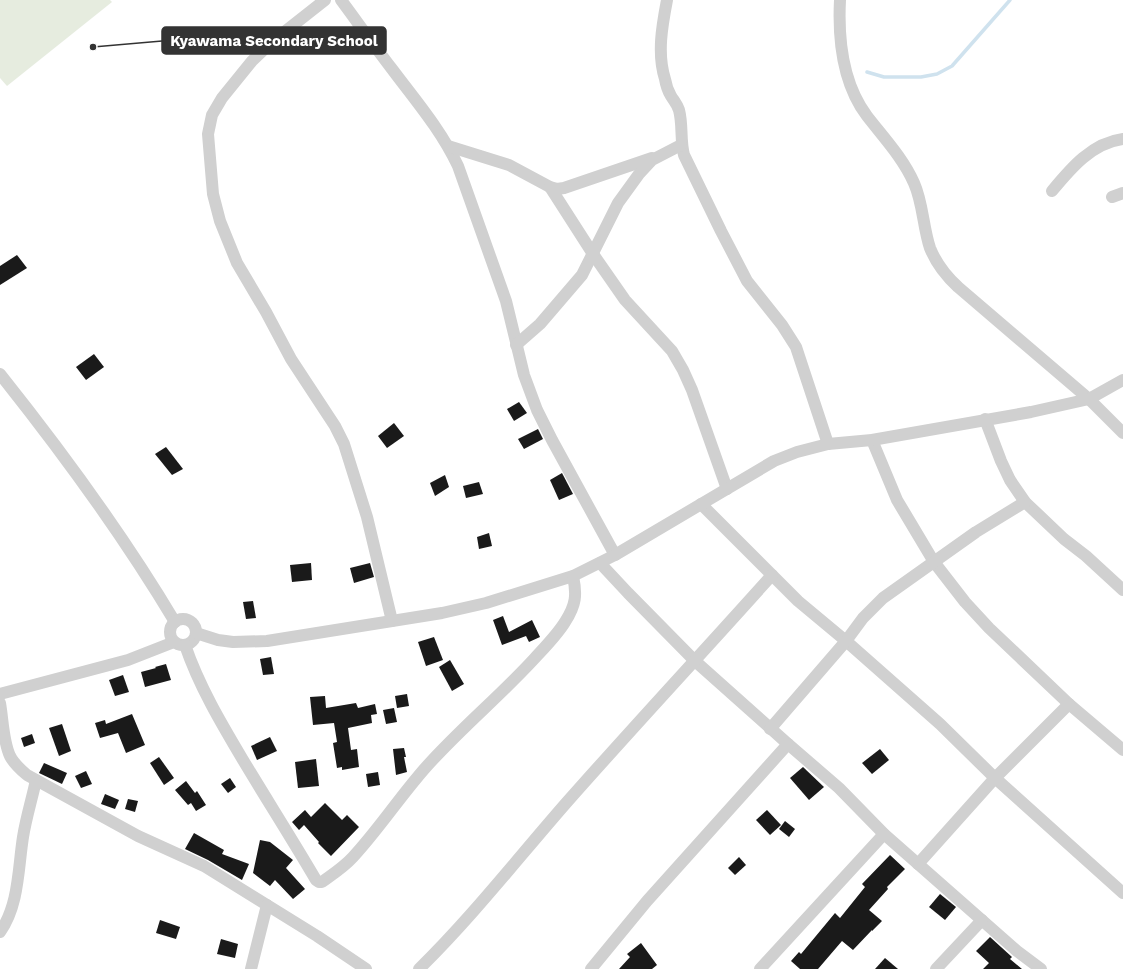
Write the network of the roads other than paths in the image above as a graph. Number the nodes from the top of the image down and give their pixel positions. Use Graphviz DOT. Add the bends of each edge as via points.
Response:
graph roads {
  1 [pos="325,0"];
  2 [pos="341,0"];
  3 [pos="666,0"];
  4 [pos="840,0"];
  5 [pos="1123,139"];
  6 [pos="681,145"];
  7 [pos="448,146"];
  8 [pos="660,155"];
  9 [pos="550,187"];
  10 [pos="1052,192"];
  11 [pos="593,254"];
  12 [pos="516,345"];
  13 [pos="0,374"];
  14 [pos="1123,380"];
  15 [pos="1088,399"];
  16 [pos="986,419"];
  17 [pos="1123,433"];
  18 [pos="872,440"];
  19 [pos="828,444"];
  20 [pos="727,489"];
  21 [pos="1025,502"];
  22 [pos="701,504"];
  23 [pos="615,555"];
  24 [pos="934,562"];
  25 [pos="600,563"];
  26 [pos="772,575"];
  27 [pos="573,576"];
  28 [pos="1123,590"];
  29 [pos="392,621"];
  30 [pos="175,622"];
  31 [pos="196,633"];
  32 [pos="846,641"];
  33 [pos="180,644"];
  34 [pos="695,661"];
  35 [pos="0,694"];
  36 [pos="0,704"];
  37 [pos="1069,704"];
  38 [pos="770,729"];
  39 [pos="788,744"];
  40 [pos="1123,750"];
  41 [pos="995,778"];
  42 [pos="36,780"];
  43 [pos="884,834"];
  44 [pos="918,864"];
  45 [pos="1123,893"];
  46 [pos="267,905"];
  47 [pos="982,920"];
  48 [pos="0,932"];
  49 [pos="252,969"];
  50 [pos="366,969"];
  51 [pos="419,969"];
  52 [pos="591,969"];
  53 [pos="760,969"];
  54 [pos="936,969"];
  55 [pos="1041,969"];
  1 -- 29 [label="street" via="252,61 222,98 212,115 208,134 213,194 237,264 291,359 344,444 367,517"];
  2 -- 7 [label="street"];
  3 -- 6 [label="street" via="661,62 670,94 679,109"];
  4 -- 15 [label="street" via="843,50 852,89 867,115 910,174 918,193 930,248 937,263 958,287"];
  5 -- 10 [label="street" via="1099,146 1085,156"];
  6 -- 8 [label="street"];
  6 -- 19 [label="street" via="747,281 796,347"];
  7 -- 9 [label="street" via="509,165"];
  7 -- 12 [label="street" via="458,166 506,301"];
  8 -- 9 [label="street" via="564,188"];
  8 -- 11 [label="street" via="645,167 618,203"];
  9 -- 11 [label="street"];
  11 -- 12 [label="street" via="582,275 566,295 540,324"];
  11 -- 20 [label="street" via="625,300 672,351 683,370"];
  12 -- 23 [label="street" via="524,376 552,440"];
  13 -- 30 [label="street" via="52,439 107,516"];
  14 -- 15 [label="street"];
  15 -- 16 [label="street"];
  15 -- 17 [label="street"];
  16 -- 18 [label="street"];
  16 -- 21 [label="street" via="1001,461"];
  18 -- 19 [label="street"];
  18 -- 24 [label="street" via="896,500"];
  19 -- 20 [label="street" via="797,452 774,462"];
  20 -- 22 [label="street"];
  21 -- 24 [label="street"];
  21 -- 28 [label="street"];
  22 -- 23 [label="street"];
  22 -- 26 [label="street"];
  23 -- 25 [label="street"];
  24 -- 32 [label="street" via="883,598 863,618"];
  24 -- 37 [label="street" via="989,628"];
  25 -- 27 [label="street"];
  25 -- 34 [label="street"];
  26 -- 32 [label="street"];
  26 -- 34 [label="street"];
  27 -- 29 [label="street" via="486,603"];
  27 -- 33 [label="street" via="575,599 565,622 551,641 427,766 352,858 322,882 316,880 230,737"];
  29 -- 31 [label="street" via="254,642 218,640"];
  30 -- 31 [label="street" via="181,619 192,622"];
  30 -- 33 [label="street" via="171,626 171,637"];
  31 -- 33 [label="street" via="190,643"];
  32 -- 38 [label="street"];
  32 -- 41 [label="street" via="940,724"];
  33 -- 35 [label="street"];
  34 -- 38 [label="street"];
  34 -- 51 [label="street" via="594,771 449,939"];
  36 -- 42 [label="street" via="10,757 17,767"];
  37 -- 40 [label="street"];
  37 -- 41 [label="street"];
  38 -- 39 [label="street"];
  39 -- 43 [label="street" via="839,788"];
  39 -- 52 [label="street"];
  41 -- 44 [label="street"];
  41 -- 45 [label="street"];
  42 -- 46 [label="street" via="138,836 204,866"];
  42 -- 48 [label="street" via="23,836 13,904 7,922"];
  43 -- 44 [label="street"];
  43 -- 53 [label="street"];
  44 -- 47 [label="street"];
  46 -- 49 [label="street"];
  46 -- 50 [label="street"];
  47 -- 54 [label="street"];
  47 -- 55 [label="street"];
}
